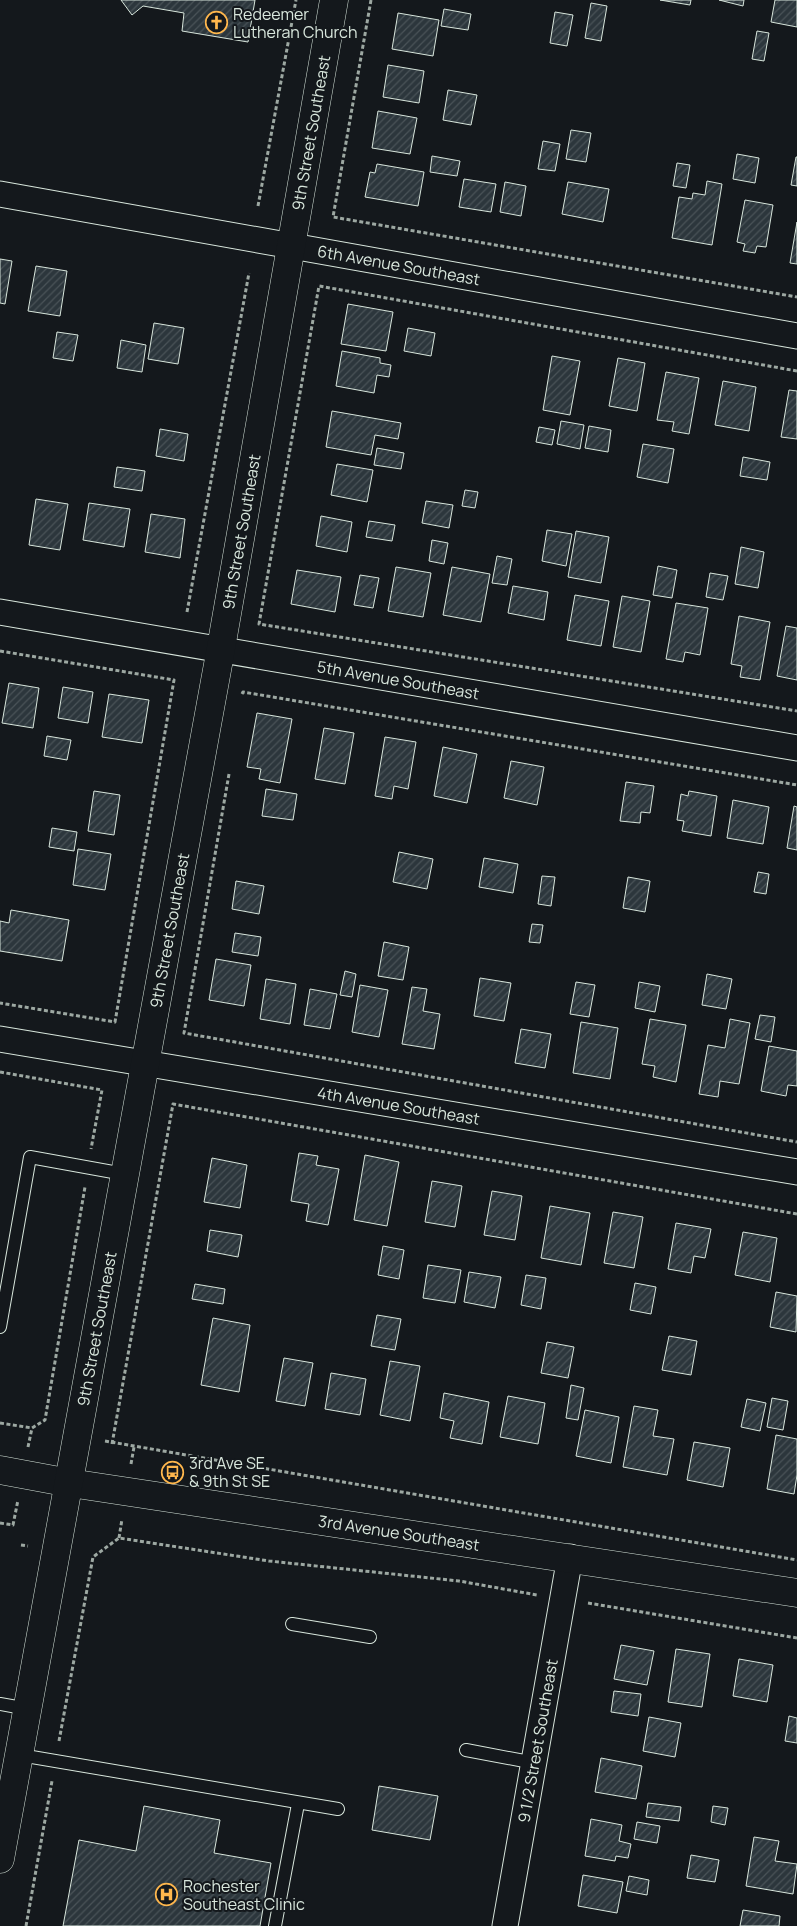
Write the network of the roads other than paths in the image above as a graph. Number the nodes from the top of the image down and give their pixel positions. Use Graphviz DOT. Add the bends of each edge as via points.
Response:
graph roads {
  1 [pos="334,0"];
  2 [pos="0,194"];
  3 [pos="292,245"];
  4 [pos="797,336"];
  5 [pos="0,612"];
  6 [pos="221,648"];
  7 [pos="797,748"];
  8 [pos="0,1039"];
  9 [pos="144,1065"];
  10 [pos="797,1172"];
  11 [pos="124,1174"];
  12 [pos="0,1328"];
  13 [pos="0,1470"];
  14 [pos="70,1483"];
  15 [pos="570,1558"];
  16 [pos="797,1593"];
  17 [pos="292,1624"];
  18 [pos="370,1637"];
  19 [pos="0,1704"];
  20 [pos="28,1709"];
  21 [pos="466,1750"];
  22 [pos="20,1755"];
  23 [pos="535,1762"];
  24 [pos="298,1804"];
  25 [pos="338,1810"];
  26 [pos="0,1859"];
  27 [pos="275,1926"];
  28 [pos="505,1926"];
  1 -- 3 [label="street, 9th Street Southeast"];
  2 -- 3 [label="street, 6th Avenue Southeast"];
  3 -- 4 [label="street, 6th Avenue Southeast"];
  3 -- 6 [label="street, 9th Street Southeast"];
  5 -- 6 [label="street, 5th Avenue Southeast"];
  6 -- 7 [label="street, 5th Avenue Southeast"];
  6 -- 9 [label="street, 9th Street Southeast"];
  8 -- 9 [label="street, 4th Avenue Southeast"];
  9 -- 10 [label="street, 4th Avenue Southeast"];
  9 -- 11 [label="street, 9th Street Southeast"];
  11 -- 12 [label="lane" via="30,1158"];
  11 -- 14 [label="street, 9th Street Southeast"];
  13 -- 14 [label="street, 3rd Avenue Southeast"];
  14 -- 15 [label="street, 3rd Avenue Southeast"];
  14 -- 20 [label="street, 9th Street Southeast"];
  15 -- 16 [label="street, 3rd Avenue Southeast"];
  15 -- 23 [label="street, 9 1/2 Street Southeast"];
  17 -- 18 [label="lane"];
  19 -- 20 [label="lane"];
  20 -- 22 [label="street, 9th Street Southeast"];
  21 -- 23 [label="lane"];
  22 -- 24 [label="lane"];
  22 -- 26 [label="street, 9th Street Southeast"];
  23 -- 28 [label="street, 9 1/2 Street Southeast"];
  24 -- 25 [label="lane"];
  24 -- 27 [label="lane"];
}
